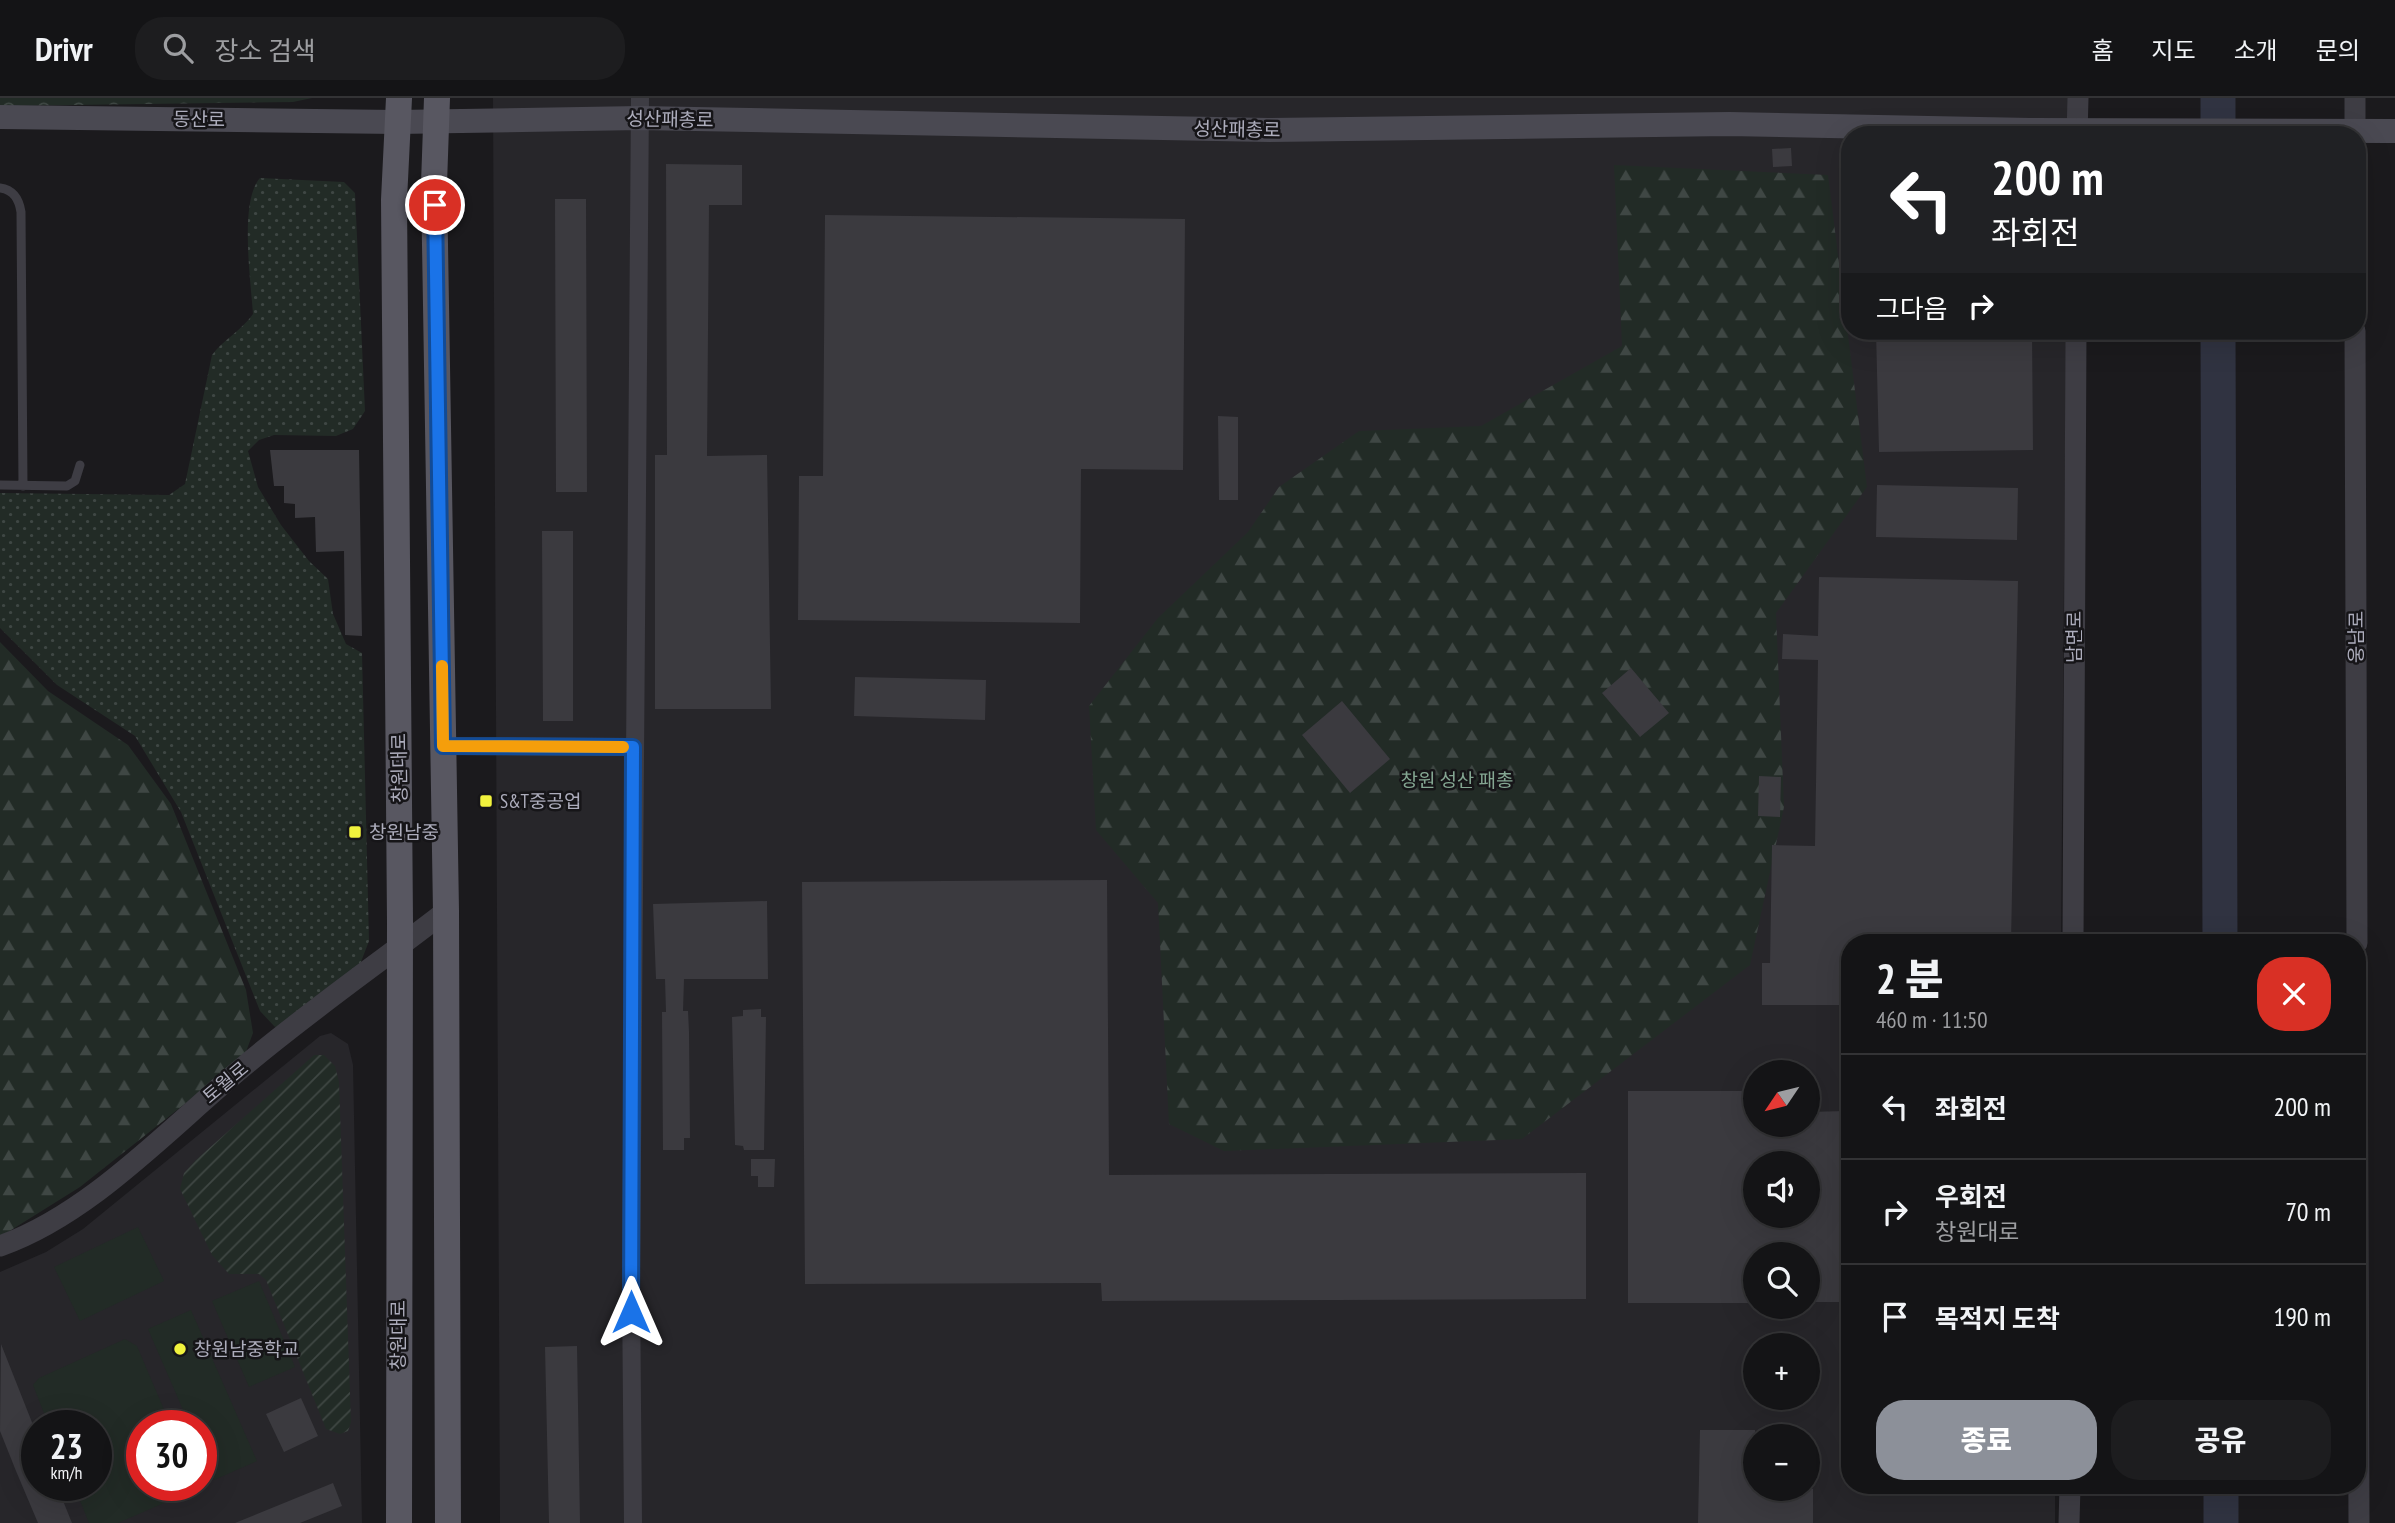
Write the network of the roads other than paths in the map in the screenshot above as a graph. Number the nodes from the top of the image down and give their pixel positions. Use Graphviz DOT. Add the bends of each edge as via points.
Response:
graph roads {
  1 [pos="2078,98"];
  2 [pos="2355,98"];
  3 [pos="640,108"];
  4 [pos="398,110"];
  5 [pos="437,110"];
  6 [pos="0,117"];
  7 [pos="2077,126"];
  8 [pos="2355,126"];
  9 [pos="1841,127"];
  10 [pos="2395,131"];
  11 [pos="2366,132"];
  12 [pos="0,188"];
  13 [pos="2076,340"];
  14 [pos="2355,340"];
  15 [pos="80,465"];
  16 [pos="0,485"];
  17 [pos="23,485"];
  18 [pos="443,746"];
  19 [pos="633,747"];
  20 [pos="446,911"];
  21 [pos="2073,934"];
  22 [pos="2357,934"];
  23 [pos="400,947"];
  24 [pos="0,1246"];
  25 [pos="2070,1494"];
  26 [pos="2359,1494"];
  27 [pos="399,1523"];
  28 [pos="448,1523"];
  29 [pos="633,1523"];
  30 [pos="2069,1523"];
  31 [pos="2359,1523"];
  1 -- 7 [label="street"];
  2 -- 8 [label="street"];
  3 -- 5 [label="main road, 성산패총로"];
  3 -- 9 [label="main road, 성산패총로" via="1269,130 1729,124"];
  3 -- 19 [label="street"];
  4 -- 5 [label="main road, 성산패총로"];
  4 -- 6 [label="main road, 동산로"];
  4 -- 23 [label="main road, 창원대로" via="394,200"];
  5 -- 18 [label="main road" via="434,184"];
  10 -- 11 [label="main road"];
  12 -- 17 [label="lane" via="12,192 21,212"];
  13 -- 21 [label="street, 남면로"];
  14 -- 22 [label="street, 웅남로"];
  15 -- 17 [label="lane" via="75,481 67,486"];
  16 -- 17 [label="lane"];
  18 -- 19 [label="street"];
  18 -- 20 [label="main road"];
  19 -- 29 [label="street"];
  20 -- 23 [label="street, 토월로"];
  20 -- 28 [label="main road"];
  23 -- 24 [label="street, 토월로" via="245,1065 78,1207"];
  23 -- 27 [label="main road, 창원대로"];
  25 -- 30 [label="street"];
  26 -- 31 [label="street"];
}
